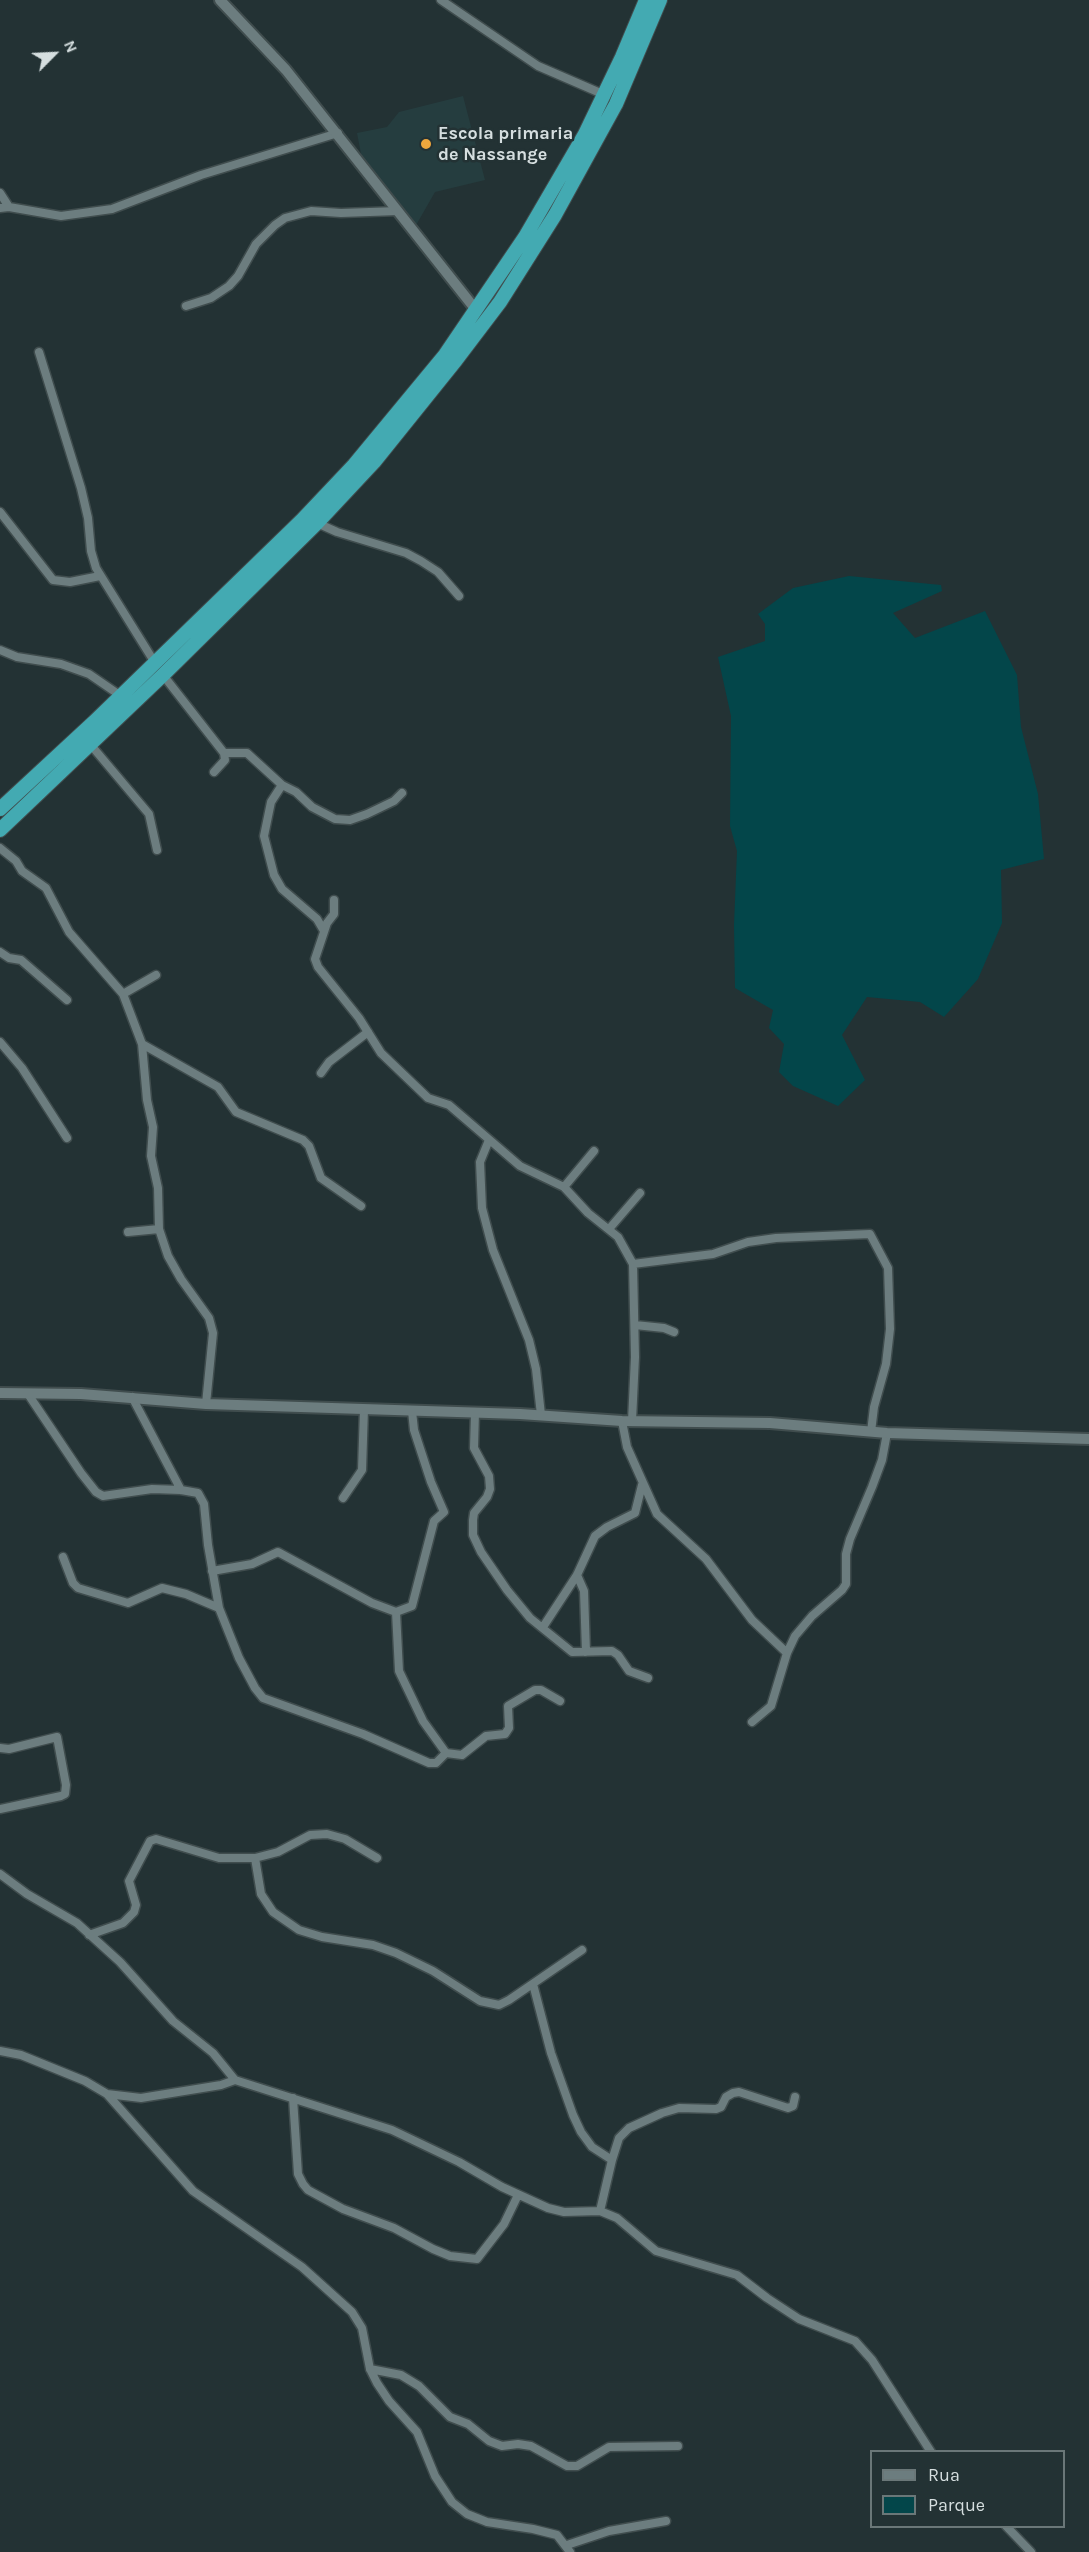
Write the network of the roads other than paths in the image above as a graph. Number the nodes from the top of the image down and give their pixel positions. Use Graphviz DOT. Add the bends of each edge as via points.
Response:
graph roads {
  1 [pos="220,0"];
  2 [pos="441,0"];
  3 [pos="646,0"];
  4 [pos="660,0"];
  5 [pos="605,95"];
  6 [pos="338,133"];
  7 [pos="0,193"];
  8 [pos="5,208"];
  9 [pos="398,211"];
  10 [pos="186,306"];
  11 [pos="476,310"];
  12 [pos="39,352"];
  13 [pos="0,512"];
  14 [pos="317,523"];
  15 [pos="100,576"];
  16 [pos="459,596"];
  17 [pos="0,650"];
  18 [pos="155,663"];
  19 [pos="163,675"];
  20 [pos="121,696"];
  21 [pos="90,744"];
  22 [pos="224,753"];
  23 [pos="214,771"];
  24 [pos="282,785"];
  25 [pos="402,793"];
  26 [pos="0,809"];
  27 [pos="0,830"];
  28 [pos="0,848"];
  29 [pos="157,850"];
  30 [pos="334,900"];
  31 [pos="324,931"];
  32 [pos="0,952"];
  33 [pos="156,975"];
  34 [pos="123,994"];
  35 [pos="67,1000"];
  36 [pos="368,1032"];
  37 [pos="0,1042"];
  38 [pos="142,1044"];
  39 [pos="321,1073"];
  40 [pos="67,1138"];
  41 [pos="489,1140"];
  42 [pos="594,1151"];
  43 [pos="564,1187"];
  44 [pos="640,1193"];
  45 [pos="361,1206"];
  46 [pos="159,1229"];
  47 [pos="609,1229"];
  48 [pos="128,1232"];
  49 [pos="633,1264"];
  50 [pos="635,1325"];
  51 [pos="674,1332"];
  52 [pos="0,1393"];
  53 [pos="28,1394"];
  54 [pos="132,1397"];
  55 [pos="206,1404"];
  56 [pos="364,1409"];
  57 [pos="412,1411"];
  58 [pos="475,1413"];
  59 [pos="541,1415"];
  60 [pos="627,1421"];
  61 [pos="871,1432"];
  62 [pos="887,1433"];
  63 [pos="1089,1439"];
  64 [pos="642,1485"];
  65 [pos="181,1490"];
  66 [pos="343,1498"];
  67 [pos="63,1557"];
  68 [pos="212,1571"];
  69 [pos="577,1575"];
  70 [pos="219,1608"];
  71 [pos="396,1612"];
  72 [pos="543,1627"];
  73 [pos="586,1653"];
  74 [pos="787,1653"];
  75 [pos="648,1678"];
  76 [pos="560,1701"];
  77 [pos="752,1722"];
  78 [pos="0,1748"];
  79 [pos="446,1753"];
  80 [pos="0,1809"];
  81 [pos="255,1858"];
  82 [pos="377,1858"];
  83 [pos="0,1874"];
  84 [pos="89,1935"];
  85 [pos="582,1950"];
  86 [pos="533,1984"];
  87 [pos="0,2051"];
  88 [pos="235,2080"];
  89 [pos="107,2094"];
  90 [pos="795,2097"];
  91 [pos="293,2098"];
  92 [pos="612,2160"];
  93 [pos="518,2195"];
  94 [pos="600,2211"];
  95 [pos="370,2369"];
  96 [pos="678,2446"];
  97 [pos="930,2450"];
  98 [pos="666,2521"];
  99 [pos="1008,2528"];
  100 [pos="568,2549"];
  101 [pos="1031,2552"];
  1 -- 6 [label="street"];
  2 -- 5 [label="street" via="538,66"];
  3 -- 5 [label="highway"];
  4 -- 14 [label="highway" via="616,104 555,215 500,302 374,462"];
  5 -- 11 [label="highway" via="555,187"];
  6 -- 8 [label="street" via="112,209 61,216"];
  6 -- 9 [label="street"];
  7 -- 8 [label="street"];
  9 -- 10 [label="street" via="311,211 285,218 256,244 230,286 211,298"];
  9 -- 11 [label="street"];
  11 -- 18 [label="highway" via="445,355 354,465"];
  12 -- 15 [label="street" via="81,488 91,551"];
  13 -- 15 [label="street" via="53,580 70,582"];
  14 -- 16 [label="street" via="422,561"];
  14 -- 19 [label="highway"];
  15 -- 18 [label="street"];
  17 -- 20 [label="street" via="89,674"];
  18 -- 20 [label="highway"];
  19 -- 21 [label="highway"];
  19 -- 22 [label="street"];
  20 -- 26 [label="highway"];
  21 -- 27 [label="highway"];
  21 -- 29 [label="street" via="149,814"];
  22 -- 23 [label="street" via="225,760"];
  22 -- 24 [label="street" via="247,753"];
  24 -- 25 [label="street" via="312,807 341,820 367,813"];
  24 -- 31 [label="street" via="271,802 264,836 274,875 282,889 317,919"];
  28 -- 34 [label="street" via="45,888 69,932"];
  30 -- 31 [label="street" via="334,914"];
  31 -- 36 [label="street" via="315,958 318,968"];
  32 -- 35 [label="street" via="21,960"];
  33 -- 34 [label="street"];
  34 -- 38 [label="street"];
  36 -- 39 [label="street" via="329,1062"];
  36 -- 41 [label="street" via="381,1053 423,1095 449,1105"];
  37 -- 40 [label="street" via="22,1068"];
  38 -- 45 [label="street" via="218,1087 236,1112 303,1140 321,1178"];
  38 -- 46 [label="street" via="153,1127 151,1156 158,1188"];
  41 -- 43 [label="street" via="520,1166"];
  41 -- 59 [label="street" via="480,1162 482,1208 491,1244 529,1340"];
  42 -- 43 [label="street"];
  43 -- 47 [label="street"];
  44 -- 47 [label="street"];
  46 -- 48 [label="street"];
  46 -- 55 [label="street" via="168,1256 206,1312 213,1333"];
  47 -- 49 [label="street"];
  49 -- 50 [label="street"];
  49 -- 61 [label="street" via="713,1254 748,1242 776,1238 870,1234 888,1268 890,1329"];
  50 -- 51 [label="street"];
  50 -- 60 [label="street"];
  52 -- 53 [label="street"];
  53 -- 54 [label="street"];
  53 -- 65 [label="street" via="103,1497 152,1489"];
  54 -- 55 [label="street"];
  54 -- 65 [label="street"];
  55 -- 56 [label="street"];
  56 -- 57 [label="street"];
  56 -- 66 [label="street" via="362,1470"];
  57 -- 58 [label="street"];
  57 -- 71 [label="street" via="414,1430 444,1512 434,1521 412,1606"];
  58 -- 59 [label="street"];
  58 -- 72 [label="street" via="474,1448 489,1476 490,1489 474,1514 473,1535 507,1590 530,1618"];
  59 -- 60 [label="street"];
  60 -- 61 [label="street" via="770,1422"];
  60 -- 64 [label="street" via="627,1447"];
  61 -- 62 [label="street"];
  62 -- 63 [label="street"];
  62 -- 74 [label="street" via="882,1460 850,1539 846,1584 803,1625"];
  64 -- 69 [label="street" via="635,1513 595,1536"];
  64 -- 74 [label="street" via="657,1514 706,1559 752,1620"];
  65 -- 68 [label="street" via="201,1497"];
  67 -- 70 [label="street" via="73,1583 87,1590 128,1603 162,1588"];
  68 -- 70 [label="street"];
  68 -- 71 [label="street" via="252,1564 279,1552"];
  69 -- 72 [label="street"];
  69 -- 73 [label="street" via="584,1591"];
  70 -- 79 [label="street" via="239,1658 263,1698 363,1734 429,1764"];
  71 -- 79 [label="street" via="399,1671 423,1721"];
  72 -- 73 [label="street" via="572,1652"];
  73 -- 75 [label="street" via="612,1651 629,1671"];
  74 -- 77 [label="street" via="771,1706"];
  76 -- 79 [label="street" via="535,1690 508,1706 508,1732 486,1736 462,1755"];
  78 -- 80 [label="street" via="57,1737 66,1785 61,1796"];
  81 -- 82 [label="street" via="278,1852 310,1835 327,1834 345,1839"];
  81 -- 84 [label="street" via="219,1858 156,1839 150,1841 129,1881 136,1905 134,1912 123,1923"];
  81 -- 86 [label="street" via="261,1894 273,1912 299,1930 396,1953 433,1971 469,1996 491,2004 499,2005"];
  83 -- 84 [label="street"];
  84 -- 88 [label="street" via="120,1962 172,2021 213,2053"];
  85 -- 86 [label="street"];
  86 -- 92 [label="street" via="573,2115 592,2147"];
  87 -- 89 [label="street" via="32,2059"];
  88 -- 89 [label="street" via="163,2096"];
  88 -- 91 [label="street"];
  89 -- 95 [label="street" via="193,2191 302,2267 342,2301 362,2328"];
  90 -- 92 [label="street" via="793,2106 788,2108 733,2092 716,2109 678,2108 662,2113 629,2128 619,2138"];
  91 -- 93 [label="street" via="392,2130"];
  91 -- 93 [label="street" via="298,2174 308,2190 433,2249 450,2256 477,2259 504,2224"];
  92 -- 94 [label="street"];
  93 -- 94 [label="street" via="564,2212"];
  94 -- 97 [label="street" via="617,2217 656,2251 737,2275 799,2319 855,2341 872,2360"];
  95 -- 96 [label="street" via="401,2375 419,2386 450,2417 468,2424 489,2441 502,2446 531,2446 567,2466 577,2466 609,2447"];
  95 -- 100 [label="street" via="389,2401 417,2432 435,2476 452,2502 487,2522 550,2533 561,2538"];
  98 -- 100 [label="street" via="609,2531"];
  99 -- 101 [label="street"];
}
